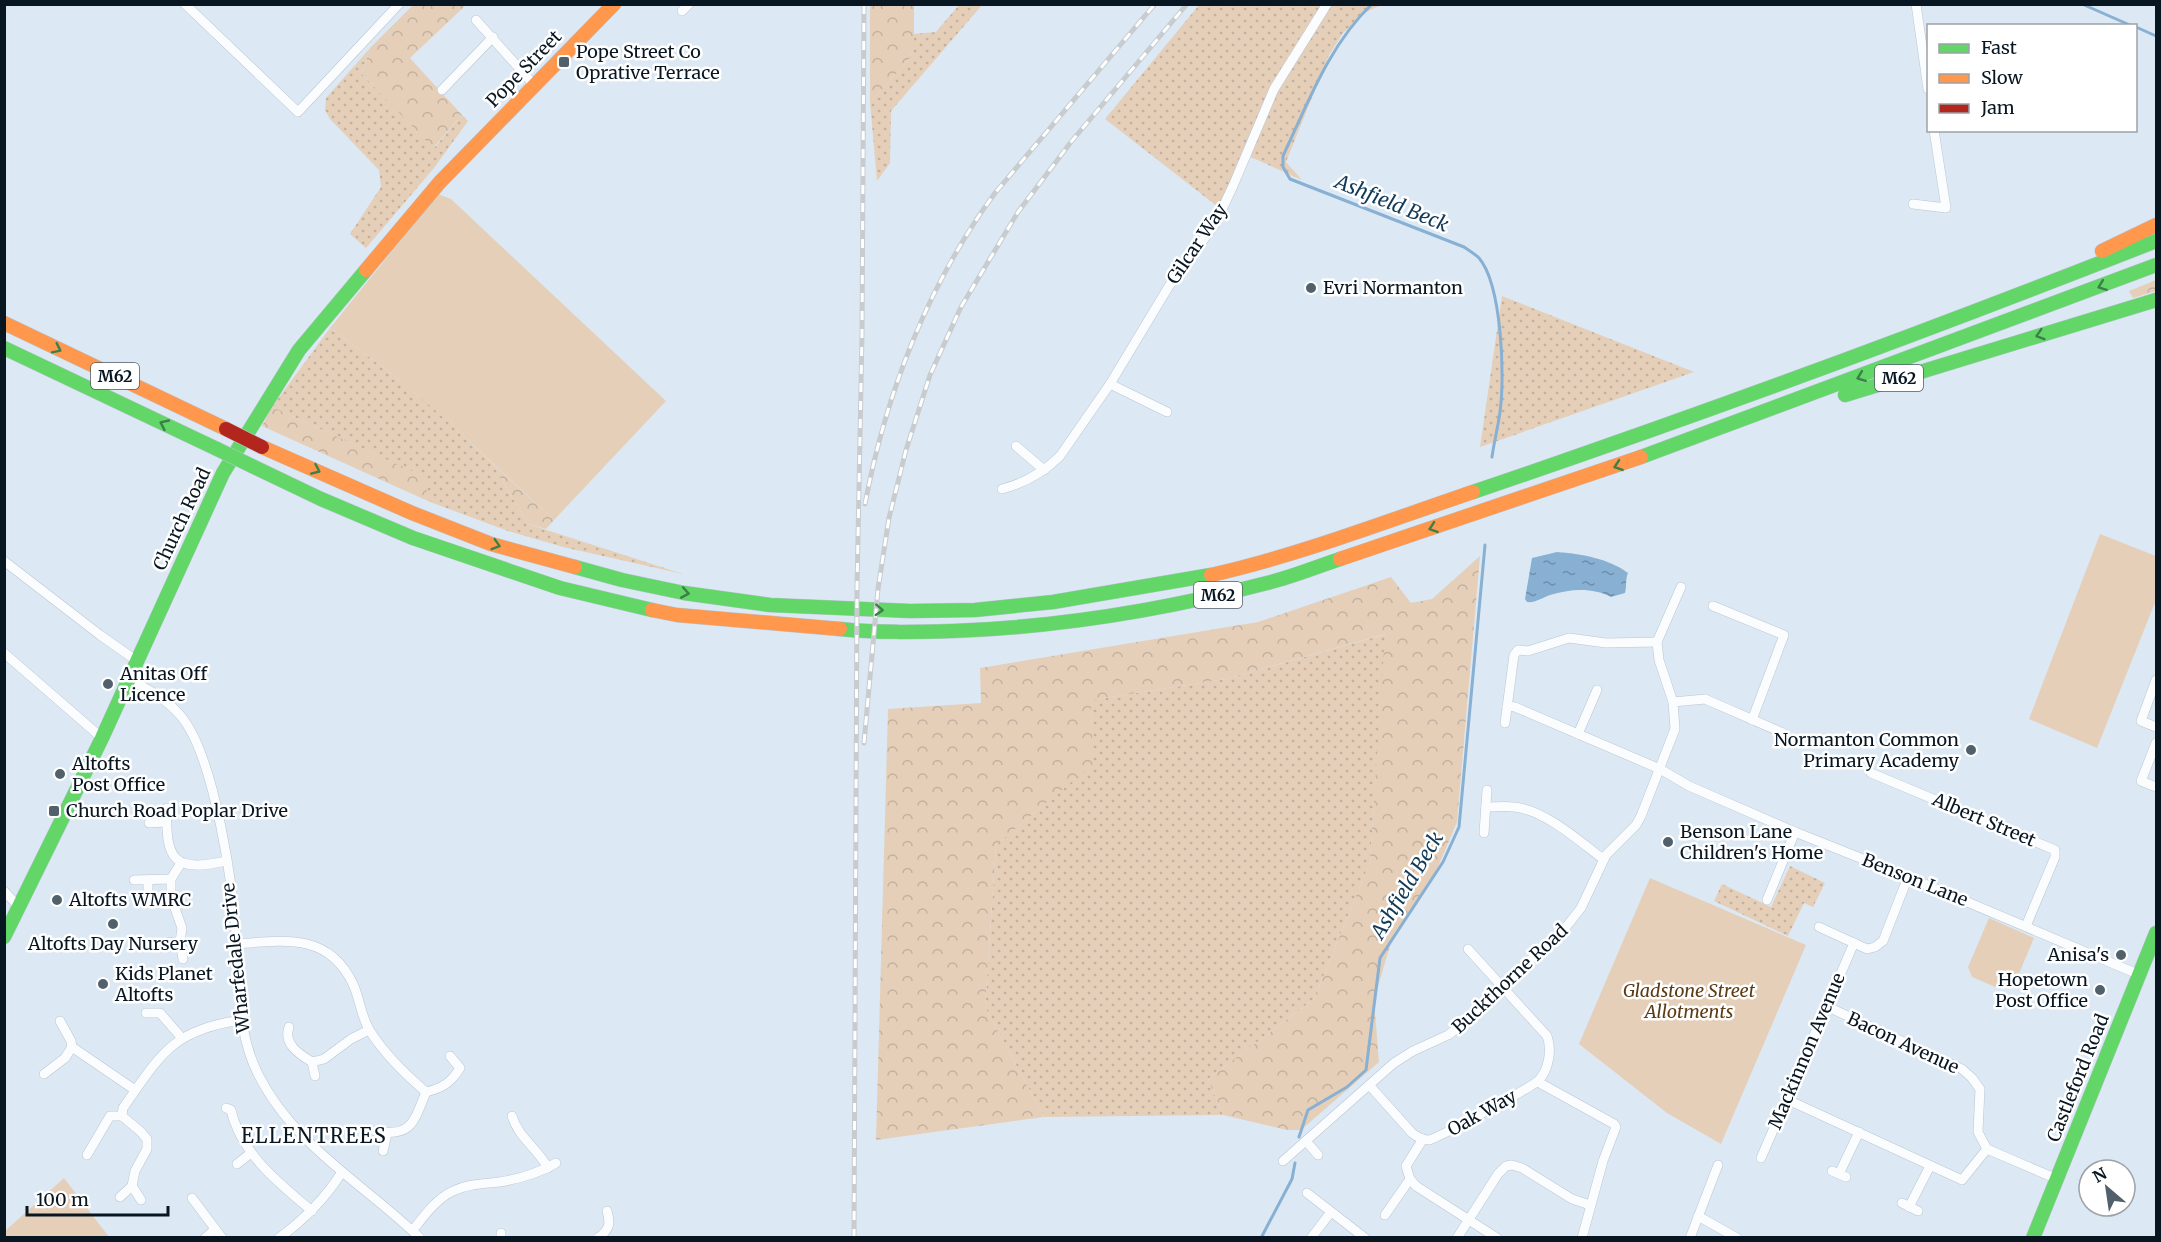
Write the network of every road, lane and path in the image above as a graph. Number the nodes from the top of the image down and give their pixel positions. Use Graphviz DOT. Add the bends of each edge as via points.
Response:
graph roads {
  1 [pos="185,4"];
  2 [pos="399,4"];
  3 [pos="614,4"];
  4 [pos="1327,4"];
  5 [pos="1916,4"];
  6 [pos="476,20"];
  7 [pos="493,37"];
  8 [pos="1927,76"];
  9 [pos="534,85"];
  10 [pos="442,90"];
  11 [pos="1934,132"];
  12 [pos="461,159"];
  13 [pos="1913,204"];
  14 [pos="2157,225"];
  15 [pos="2157,241"];
  16 [pos="2157,265"];
  17 [pos="2157,300"];
  18 [pos="1982,310"];
  19 [pos="4,323"];
  20 [pos="4,348"];
  21 [pos="1110,384"];
  22 [pos="1167,411"];
  23 [pos="1016,446"];
  24 [pos="1642,458"];
  25 [pos="1044,470"];
  26 [pos="1002,489"];
  27 [pos="4,561"];
  28 [pos="1682,588"];
  29 [pos="1713,606"];
  30 [pos="1657,642"];
  31 [pos="4,653"];
  32 [pos="137,661"];
  33 [pos="128,679"];
  34 [pos="2157,680"];
  35 [pos="1597,690"];
  36 [pos="1673,702"];
  37 [pos="1508,706"];
  38 [pos="1752,720"];
  39 [pos="1505,723"];
  40 [pos="2157,727"];
  41 [pos="1783,733"];
  42 [pos="1578,734"];
  43 [pos="102,738"];
  44 [pos="2157,743"];
  45 [pos="1660,769"];
  46 [pos="1871,773"];
  47 [pos="2157,787"];
  48 [pos="1487,790"];
  49 [pos="1486,807"];
  50 [pos="167,808"];
  51 [pos="166,822"];
  52 [pos="149,823"];
  53 [pos="1795,832"];
  54 [pos="1484,833"];
  55 [pos="1603,859"];
  56 [pos="226,861"];
  57 [pos="181,863"];
  58 [pos="1908,876"];
  59 [pos="171,879"];
  60 [pos="134,880"];
  61 [pos="148,880"];
  62 [pos="4,891"];
  63 [pos="148,898"];
  64 [pos="1767,900"];
  65 [pos="20,908"];
  66 [pos="2026,926"];
  67 [pos="1819,927"];
  68 [pos="2157,933"];
  69 [pos="4,938"];
  70 [pos="164,942"];
  71 [pos="180,942"];
  72 [pos="237,944"];
  73 [pos="1854,944"];
  74 [pos="1468,949"];
  75 [pos="183,959"];
  76 [pos="2140,975"];
  77 [pos="1502,985"];
  78 [pos="1826,1006"];
  79 [pos="151,1010"];
  80 [pos="240,1020"];
  81 [pos="60,1021"];
  82 [pos="369,1030"];
  83 [pos="181,1037"];
  84 [pos="275,1037"];
  85 [pos="72,1047"];
  86 [pos="450,1056"];
  87 [pos="312,1062"];
  88 [pos="44,1074"];
  89 [pos="315,1076"];
  90 [pos="1538,1082"];
  91 [pos="1370,1086"];
  92 [pos="135,1090"];
  93 [pos="426,1092"];
  94 [pos="1786,1099"];
  95 [pos="231,1108"];
  96 [pos="122,1116"];
  97 [pos="512,1116"];
  98 [pos="375,1131"];
  99 [pos="1858,1132"];
  100 [pos="387,1134"];
  101 [pos="1423,1139"];
  102 [pos="1306,1141"];
  103 [pos="1987,1149"];
  104 [pos="383,1151"];
  105 [pos="251,1153"];
  106 [pos="87,1155"];
  107 [pos="1318,1155"];
  108 [pos="1761,1158"];
  109 [pos="1283,1161"];
  110 [pos="237,1164"];
  111 [pos="1718,1165"];
  112 [pos="1930,1166"];
  113 [pos="342,1172"];
  114 [pos="1839,1174"];
  115 [pos="1410,1179"];
  116 [pos="2057,1179"];
  117 [pos="132,1186"];
  118 [pos="1307,1193"];
  119 [pos="120,1197"];
  120 [pos="192,1198"];
  121 [pos="141,1200"];
  122 [pos="1590,1205"];
  123 [pos="1910,1207"];
  124 [pos="312,1211"];
  125 [pos="608,1211"];
  126 [pos="1332,1212"];
  127 [pos="1385,1215"];
  128 [pos="1698,1216"];
  129 [pos="1469,1220"];
  130 [pos="215,1229"];
  131 [pos="412,1230"];
  132 [pos="280,1237"];
  133 [pos="204,1238"];
  134 [pos="222,1238"];
  135 [pos="420,1238"];
  136 [pos="598,1238"];
  137 [pos="1311,1238"];
  138 [pos="1365,1238"];
  139 [pos="1457,1238"];
  140 [pos="1497,1238"];
  141 [pos="1582,1238"];
  142 [pos="1690,1238"];
  143 [pos="1737,1238"];
  144 [pos="2033,1238"];
  1 -- 2 [label="street" via="298,112"];
  3 -- 9 [label="main road, Pope Street"];
  4 -- 21 [label="street, Gilcar Way" via="1274,89 1215,224 1169,286"];
  5 -- 8 [label="street"];
  6 -- 7 [label="street"];
  7 -- 9 [label="street"];
  7 -- 10 [label="street"];
  9 -- 12 [label="main road, Pope Street"];
  11 -- 13 [label="street" via="1946,208"];
  12 -- 32 [label="main road, Church Road" via="299,350 223,472"];
  14 -- 18 [label="main road, M62"];
  15 -- 18 [label="main road, M62"];
  16 -- 24 [label="main road, M62, one-way"];
  17 -- 24 [label="main road, M62, one-way"];
  19 -- 18 [label="main road, M62, one-way, bridge" via="262,447 491,543 621,580 684,593 770,605 910,611 975,610 1118,593 1245,567 1463,497"];
  24 -- 20 [label="main road, M62, one-way, bridge" via="1268,583 1199,599 1060,624 881,633 676,615 560,588 413,538"];
  21 -- 22 [label="street"];
  21 -- 25 [label="street, Gilcar Way" via="1060,456"];
  23 -- 25 [label="street"];
  25 -- 26 [label="street, Gilcar Way" via="1028,481"];
  27 -- 32 [label="street"];
  28 -- 30 [label="street"];
  29 -- 38 [label="street" via="1784,635"];
  30 -- 36 [label="street, Buckthorne Road"];
  30 -- 37 [label="street" via="1606,643 1569,638 1528,651 1518,650 1514,655"];
  31 -- 43 [label="street"];
  32 -- 33 [label="main road, Church Road"];
  33 -- 43 [label="main road, Church Road"];
  33 -- 56 [label="street, Wharfedale Drive" via="158,694 181,716 194,736 211,786"];
  34 -- 40 [label="street" via="2141,721"];
  35 -- 42 [label="street"];
  36 -- 38 [label="street" via="1705,699"];
  36 -- 45 [label="street, Buckthorne Road" via="1675,729"];
  37 -- 39 [label="street"];
  37 -- 42 [label="street, Benson Lane"];
  38 -- 41 [label="street"];
  42 -- 45 [label="street, Benson Lane"];
  43 -- 65 [label="main road, Church Road"];
  44 -- 47 [label="street" via="2141,781"];
  45 -- 53 [label="street, Benson Lane" via="1689,786"];
  45 -- 55 [label="street, Buckthorne Road" via="1636,825"];
  46 -- 66 [label="street, Albert Street" via="2055,850"];
  48 -- 49 [label="street"];
  49 -- 54 [label="street"];
  49 -- 55 [label="street" via="1516,807 1532,813 1559,826"];
  50 -- 51 [label="street"];
  51 -- 52 [label="street"];
  51 -- 57 [label="street" via="170,846"];
  53 -- 58 [label="street, Benson Lane"];
  53 -- 64 [label="street"];
  55 -- 77 [label="street, Buckthorne Road" via="1572,922"];
  56 -- 57 [label="street" via="192,866"];
  56 -- 72 [label="street, Wharfedale Drive"];
  57 -- 59 [label="street"];
  58 -- 66 [label="street, Benson Lane"];
  58 -- 73 [label="street" via="1883,941 1867,949"];
  59 -- 61 [label="street"];
  59 -- 71 [label="street" via="171,897 182,928"];
  60 -- 61 [label="street"];
  61 -- 63 [label="street"];
  62 -- 65 [label="street"];
  65 -- 69 [label="main road, Church Road"];
  66 -- 76 [label="street, Benson Lane"];
  67 -- 73 [label="street"];
  68 -- 76 [label="main road, Castleford Road"];
  70 -- 71 [label="street"];
  71 -- 75 [label="street"];
  72 -- 80 [label="street, Wharfedale Drive"];
  72 -- 82 [label="street" via="293,941 325,951 344,968"];
  73 -- 78 [label="street, Mackinnon Avenue"];
  74 -- 77 [label="street, Oak Way"];
  76 -- 116 [label="main road, Castleford Road"];
  77 -- 90 [label="street, Oak Way" via="1547,1036 1550,1049"];
  77 -- 91 [label="street, Buckthorne Road" via="1462,1025 1394,1063"];
  78 -- 94 [label="street, Mackinnon Avenue"];
  78 -- 103 [label="street, Bacon Avenue" via="1962,1069 1980,1089 1978,1132"];
  79 -- 83 [label="street" via="167,1019"];
  80 -- 83 [label="street" via="218,1023"];
  80 -- 113 [label="street, Wharfedale Drive" via="259,1075 275,1102 293,1126"];
  81 -- 85 [label="street"];
  82 -- 87 [label="street" via="324,1059"];
  82 -- 93 [label="street" via="385,1053"];
  83 -- 92 [label="street"];
  84 -- 87 [label="street" via="287,1031 292,1046"];
  85 -- 88 [label="street"];
  85 -- 92 [label="street"];
  86 -- 93 [label="street" via="460,1068 444,1087"];
  87 -- 89 [label="street"];
  90 -- 101 [label="street, Oak Way" via="1439,1137"];
  90 -- 122 [label="street" via="1616,1127"];
  91 -- 101 [label="street" via="1412,1133"];
  91 -- 102 [label="street, Buckthorne Road"];
  92 -- 96 [label="street"];
  93 -- 100 [label="street" via="415,1122 399,1133"];
  94 -- 99 [label="street"];
  94 -- 108 [label="street, Mackinnon Avenue"];
  95 -- 105 [label="street" via="234,1124"];
  96 -- 106 [label="street" via="110,1116"];
  96 -- 117 [label="street" via="147,1139 147,1149"];
  97 -- 131 [label="street" via="521,1136 552,1165 519,1178 450,1192"];
  98 -- 100 [label="street"];
  99 -- 112 [label="street"];
  99 -- 114 [label="street"];
  100 -- 104 [label="street"];
  101 -- 115 [label="street, Oak Way" via="1406,1166"];
  102 -- 107 [label="street"];
  102 -- 109 [label="street, Buckthorne Road"];
  103 -- 112 [label="street" via="1962,1180"];
  103 -- 116 [label="street"];
  105 -- 110 [label="street"];
  105 -- 124 [label="street"];
  111 -- 128 [label="street"];
  112 -- 123 [label="street"];
  113 -- 124 [label="street"];
  113 -- 131 [label="street, Wharfedale Drive"];
  115 -- 127 [label="street"];
  115 -- 129 [label="street"];
  116 -- 144 [label="main road, Castleford Road"];
  117 -- 119 [label="street"];
  117 -- 121 [label="street"];
  118 -- 126 [label="street"];
  120 -- 130 [label="street"];
  122 -- 129 [label="street" via="1512,1165 1498,1174"];
  122 -- 141 [label="street"];
  124 -- 132 [label="street"];
  125 -- 136 [label="street" via="614,1224"];
  126 -- 137 [label="street"];
  126 -- 138 [label="street"];
  128 -- 142 [label="street"];
  128 -- 143 [label="street"];
  129 -- 139 [label="street"];
  129 -- 140 [label="street"];
  130 -- 133 [label="street"];
  130 -- 134 [label="street"];
  131 -- 135 [label="street, Wharfedale Drive"];
}
